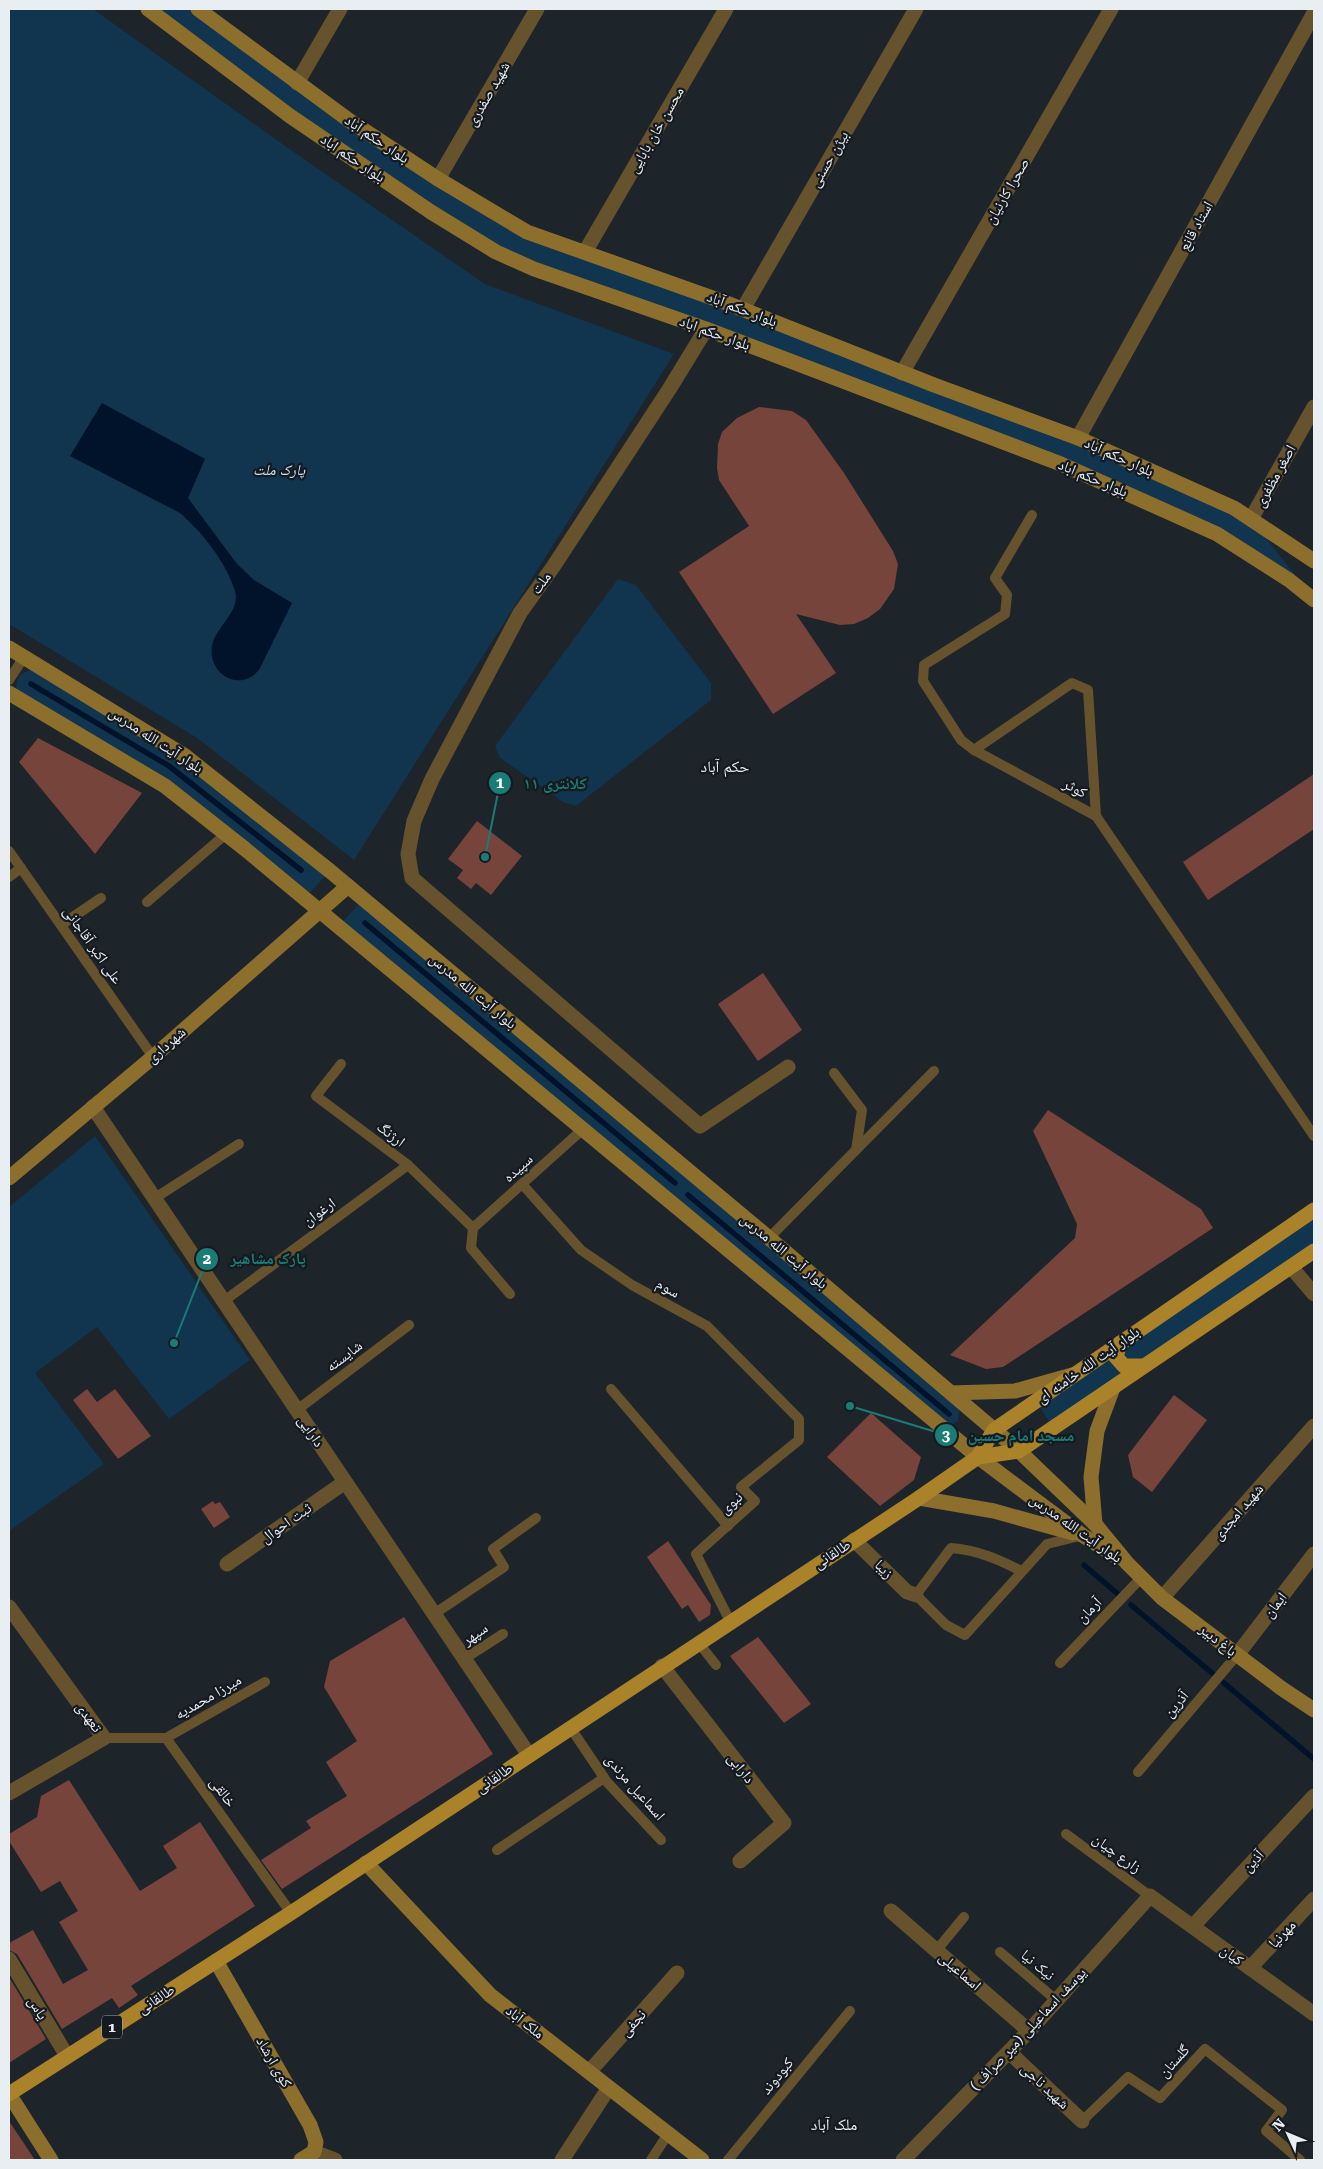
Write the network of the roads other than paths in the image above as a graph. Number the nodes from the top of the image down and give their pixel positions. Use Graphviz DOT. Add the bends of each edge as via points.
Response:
graph roads {
  1 [pos="148,9"];
  2 [pos="198,9"];
  3 [pos="340,9"];
  4 [pos="537,9"];
  5 [pos="726,9"];
  6 [pos="916,9"];
  7 [pos="1111,9"];
  8 [pos="1314,13"];
  9 [pos="298,83"];
  10 [pos="438,179"];
  11 [pos="585,252"];
  12 [pos="743,309"];
  13 [pos="706,329"];
  14 [pos="902,373"];
  15 [pos="1314,407"];
  16 [pos="1078,438"];
  17 [pos="1032,515"];
  18 [pos="1251,519"];
  19 [pos="1314,561"];
  20 [pos="1314,600"];
  21 [pos="9,648"];
  22 [pos="24,657"];
  23 [pos="9,680"];
  24 [pos="9,693"];
  25 [pos="974,750"];
  26 [pos="1096,816"];
  27 [pos="226,834"];
  28 [pos="9,850"];
  29 [pos="21,868"];
  30 [pos="9,877"];
  31 [pos="348,886"];
  32 [pos="102,898"];
  33 [pos="147,902"];
  34 [pos="320,910"];
  35 [pos="61,925"];
  36 [pos="154,1057"];
  37 [pos="341,1064"];
  38 [pos="788,1067"];
  39 [pos="934,1071"];
  40 [pos="834,1073"];
  41 [pos="93,1107"];
  42 [pos="582,1130"];
  43 [pos="1314,1136"];
  44 [pos="239,1144"];
  45 [pos="856,1150"];
  46 [pos="408,1165"];
  47 [pos="9,1178"];
  48 [pos="522,1184"];
  49 [pos="155,1198"];
  50 [pos="1314,1210"];
  51 [pos="473,1228"];
  52 [pos="769,1238"];
  53 [pos="1314,1251"];
  54 [pos="1291,1267"];
  55 [pos="510,1294"];
  56 [pos="1314,1294"];
  57 [pos="224,1301"];
  58 [pos="409,1325"];
  59 [pos="1120,1343"];
  60 [pos="1142,1366"];
  61 [pos="1076,1374"];
  62 [pos="1113,1388"];
  63 [pos="611,1389"];
  64 [pos="951,1393"];
  65 [pos="297,1410"];
  66 [pos="799,1419"];
  67 [pos="1314,1426"];
  68 [pos="994,1430"];
  69 [pos="1018,1451"];
  70 [pos="978,1457"];
  71 [pos="345,1482"];
  72 [pos="918,1498"];
  73 [pos="536,1518"];
  74 [pos="1036,1522"];
  75 [pos="1095,1524"];
  76 [pos="728,1526"];
  77 [pos="1082,1535"];
  78 [pos="854,1540"];
  79 [pos="1047,1544"];
  80 [pos="1314,1554"];
  81 [pos="1127,1563"];
  82 [pos="227,1564"];
  83 [pos="1021,1572"];
  84 [pos="1141,1578"];
  85 [pos="916,1595"];
  86 [pos="1162,1598"];
  87 [pos="9,1607"];
  88 [pos="434,1614"];
  89 [pos="730,1621"];
  90 [pos="503,1634"];
  91 [pos="698,1642"];
  92 [pos="1236,1655"];
  93 [pos="464,1659"];
  94 [pos="1060,1663"];
  95 [pos="716,1665"];
  96 [pos="662,1666"];
  97 [pos="265,1682"];
  98 [pos="1314,1710"];
  99 [pos="570,1727"];
  100 [pos="104,1738"];
  101 [pos="166,1738"];
  102 [pos="529,1755"];
  103 [pos="1138,1772"];
  104 [pos="604,1778"];
  105 [pos="9,1793"];
  106 [pos="1314,1796"];
  107 [pos="1066,1834"];
  108 [pos="662,1840"];
  109 [pos="497,1850"];
  110 [pos="740,1861"];
  111 [pos="366,1863"];
  112 [pos="1150,1896"];
  113 [pos="1314,1899"];
  114 [pos="891,1911"];
  115 [pos="291,1913"];
  116 [pos="964,1916"];
  117 [pos="1193,1926"];
  118 [pos="936,1950"];
  119 [pos="1000,1952"];
  120 [pos="9,1959"];
  121 [pos="216,1961"];
  122 [pos="1250,1968"];
  123 [pos="677,1973"];
  124 [pos="1056,2000"];
  125 [pos="850,2011"];
  126 [pos="1314,2014"];
  127 [pos="1029,2031"];
  128 [pos="1008,2052"];
  129 [pos="67,2056"];
  130 [pos="589,2072"];
  131 [pos="608,2089"];
  132 [pos="9,2094"];
  133 [pos="1082,2121"];
  134 [pos="668,2134"];
  135 [pos="314,2152"];
  136 [pos="51,2160"];
  137 [pos="301,2160"];
  138 [pos="336,2160"];
  139 [pos="562,2160"];
  140 [pos="651,2160"];
  141 [pos="702,2160"];
  142 [pos="728,2160"];
  143 [pos="903,2160"];
  144 [pos="1300,2160"];
  1 -- 13 [label="main road, بلوار حکم اباد" via="290,116 496,252 534,269"];
  2 -- 9 [label="main road, بلوار حکم آباد"];
  3 -- 9 [label="street"];
  4 -- 10 [label="street, شهید صفدری"];
  5 -- 11 [label="street, محسن خان بابایی"];
  6 -- 12 [label="street, بیژن حسنی"];
  7 -- 14 [label="street, صحرا کارنیان"];
  8 -- 16 [label="street, استاد قانع"];
  9 -- 10 [label="main road, بلوار حکم آباد"];
  10 -- 11 [label="main road, بلوار حکم آباد" via="527,232"];
  11 -- 12 [label="main road, بلوار حکم آباد"];
  12 -- 14 [label="main road, بلوار حکم آباد"];
  13 -- 20 [label="main road, بلوار حکم اباد" via="1061,464 1191,520 1289,580"];
  13 -- 38 [label="street, ملت" via="520,613 432,779 414,821 408,854 412,878 700,1126"];
  14 -- 16 [label="main road, بلوار حکم آباد"];
  15 -- 18 [label="street, اصغر مظفری"];
  16 -- 18 [label="main road, بلوار حکم آباد" via="1234,508"];
  17 -- 25 [label="lane, کوثر" via="995,578 1007,594 1005,614 924,665 923,681 961,740"];
  18 -- 19 [label="main road, بلوار حکم آباد"];
  21 -- 22 [label="main road, بلوار آیت الله مدرس"];
  22 -- 23 [label="lane"];
  22 -- 31 [label="main road, بلوار آیت الله مدرس" via="185,756"];
  24 -- 27 [label="main road, بلوار آیت الله مدرس" via="165,786"];
  25 -- 26 [label="lane, کوثر"];
  25 -- 26 [label="lane" via="1072,683 1088,690"];
  26 -- 43 [label="lane, کوثر"];
  27 -- 33 [label="lane"];
  27 -- 34 [label="main road, بلوار آیت الله مدرس"];
  28 -- 29 [label="lane, علی اکبر آقاجانی"];
  29 -- 30 [label="lane"];
  29 -- 35 [label="lane, علی اکبر آقاجانی"];
  31 -- 34 [label="main road, شهرداری"];
  31 -- 52 [label="main road, بلوار آیت الله مدرس"];
  32 -- 35 [label="lane"];
  34 -- 36 [label="main road, شهرداری"];
  34 -- 42 [label="main road, بلوار آیت الله مدرس"];
  35 -- 36 [label="lane, علی اکبر آقاجانی"];
  36 -- 41 [label="main road, شهرداری"];
  37 -- 46 [label="lane, ارژنگ" via="316,1096"];
  39 -- 45 [label="lane"];
  40 -- 45 [label="lane" via="862,1110"];
  41 -- 47 [label="main road, شهرداری"];
  41 -- 49 [label="street, دارایی"];
  42 -- 48 [label="lane, سپیده"];
  42 -- 70 [label="main road, بلوار آیت الله مدرس"];
  44 -- 49 [label="lane"];
  45 -- 52 [label="lane"];
  46 -- 51 [label="lane, ارژنگ"];
  46 -- 57 [label="lane, ارغوان"];
  48 -- 51 [label="lane, سپیده"];
  48 -- 66 [label="lane, سوم" via="581,1250 632,1285 707,1326"];
  49 -- 57 [label="street, دارایی"];
  50 -- 59 [label="main road, بلوار آیت الله خامنه ای"];
  51 -- 55 [label="lane" via="471,1248"];
  52 -- 64 [label="main road, بلوار آیت الله مدرس"];
  53 -- 54 [label="main road"];
  54 -- 56 [label="street"];
  54 -- 60 [label="main road"];
  57 -- 65 [label="street, دارایی"];
  58 -- 65 [label="lane, شایسته"];
  59 -- 60 [label="main road" via="1116,1356 1119,1362 1124,1366"];
  59 -- 61 [label="main road, بلوار آیت الله خامنه ای"];
  60 -- 62 [label="main road"];
  61 -- 64 [label="main road" via="1015,1391"];
  61 -- 68 [label="main road, بلوار آیت الله خامنه ای"];
  62 -- 69 [label="main road"];
  62 -- 75 [label="main road" via="1097,1431 1091,1478"];
  63 -- 76 [label="lane"];
  64 -- 68 [label="main road, بلوار آیت الله مدرس"];
  65 -- 71 [label="street, دارایی"];
  66 -- 76 [label="lane, نبوی" via="800,1440 741,1487 756,1501"];
  67 -- 86 [label="street, شهید امجدی"];
  68 -- 69 [label="main road, بلوار آیت الله مدرس"];
  68 -- 70 [label="main road, بلوار آیت الله خامنه ای"];
  69 -- 70 [label="main road"];
  69 -- 75 [label="main road, بلوار آیت الله مدرس"];
  70 -- 72 [label="main road, طالقانی"];
  70 -- 77 [label="main road, بلوار آیت الله مدرس"];
  71 -- 82 [label="street, ثبت احوال"];
  71 -- 88 [label="street, دارایی"];
  72 -- 74 [label="main road"];
  72 -- 78 [label="main road, طالقانی"];
  73 -- 88 [label="lane" via="493,1550 504,1567"];
  74 -- 77 [label="main road"];
  74 -- 79 [label="lane" via="1049,1539"];
  75 -- 81 [label="main road, بلوار آیت الله مدرس"];
  76 -- 89 [label="lane, نبوی" via="696,1554"];
  77 -- 79 [label="lane"];
  77 -- 81 [label="main road, بلوار آیت الله مدرس"];
  78 -- 85 [label="street, زیبا" via="907,1592"];
  78 -- 89 [label="main road, طالقانی"];
  79 -- 83 [label="lane"];
  80 -- 92 [label="street, ایمان"];
  81 -- 84 [label="main road, باغ دبیر"];
  83 -- 85 [label="lane" via="996,1558 968,1549 951,1548"];
  83 -- 85 [label="lane" via="966,1634 946,1625"];
  84 -- 86 [label="main road, باغ دبیر"];
  84 -- 94 [label="lane, آرمان"];
  86 -- 92 [label="main road, باغ دبیر"];
  87 -- 100 [label="street, تعهدی"];
  88 -- 93 [label="street, دارایی"];
  89 -- 91 [label="main road, طالقانی"];
  90 -- 93 [label="lane, سپهر"];
  91 -- 95 [label="lane"];
  91 -- 96 [label="main road, طالقانی"];
  92 -- 98 [label="main road, باغ دبیر"];
  92 -- 103 [label="lane, آذرین"];
  93 -- 102 [label="street, دارایی"];
  96 -- 99 [label="main road, طالقانی"];
  96 -- 110 [label="street, دارابی" via="784,1823"];
  97 -- 101 [label="lane, میرزا محمدیه"];
  99 -- 102 [label="main road, طالقانی"];
  99 -- 104 [label="lane, اسماعیل مرندی"];
  100 -- 101 [label="lane"];
  100 -- 105 [label="street, تعهدی"];
  101 -- 115 [label="lane, خالقی"];
  102 -- 111 [label="main road, طالقانی"];
  104 -- 108 [label="lane, اسماعیل مرندی"];
  104 -- 109 [label="lane"];
  106 -- 117 [label="street, آذین"];
  107 -- 112 [label="lane, زارع چیان"];
  111 -- 115 [label="main road, طالقانی"];
  111 -- 130 [label="main road, ملک آباد" via="490,1995"];
  112 -- 117 [label="street, کیان"];
  112 -- 124 [label="street, یوسف اسماعیلی (میر صراف )"];
  113 -- 122 [label="street, مهرنیا"];
  114 -- 118 [label="street, اسماعیلی"];
  115 -- 121 [label="main road, طالقانی"];
  116 -- 118 [label="lane"];
  117 -- 122 [label="street, کیان"];
  118 -- 127 [label="street, اسماعیلی"];
  119 -- 124 [label="lane, نیک نیا"];
  120 -- 129 [label="street, یاس"];
  121 -- 129 [label="main road, طالقانی / 1"];
  121 -- 135 [label="main road, کوی ارشاد" via="310,2125 316,2142"];
  122 -- 126 [label="street, کیان"];
  123 -- 130 [label="street, نجفی"];
  124 -- 127 [label="street, یوسف اسماعیلی (میر صراف )"];
  125 -- 142 [label="lane, کبودوند"];
  127 -- 128 [label="street, یوسف اسماعیلی (میر صراف )"];
  128 -- 133 [label="street, شهید ناجی"];
  128 -- 143 [label="street, یوسف اسماعیلی (میر صراف )"];
  129 -- 132 [label="main road, طالقانی / 1"];
  130 -- 131 [label="main road, ملک آباد"];
  131 -- 134 [label="main road, ملک آباد"];
  131 -- 139 [label="street"];
  132 -- 136 [label="main road"];
  133 -- 144 [label="lane, گلستان" via="1128,2077 1160,2098 1204,2049 1282,2110 1266,2131"];
  134 -- 140 [label="lane"];
  134 -- 141 [label="main road, ملک آباد"];
  135 -- 137 [label="main road"];
  135 -- 138 [label="street"];
}
